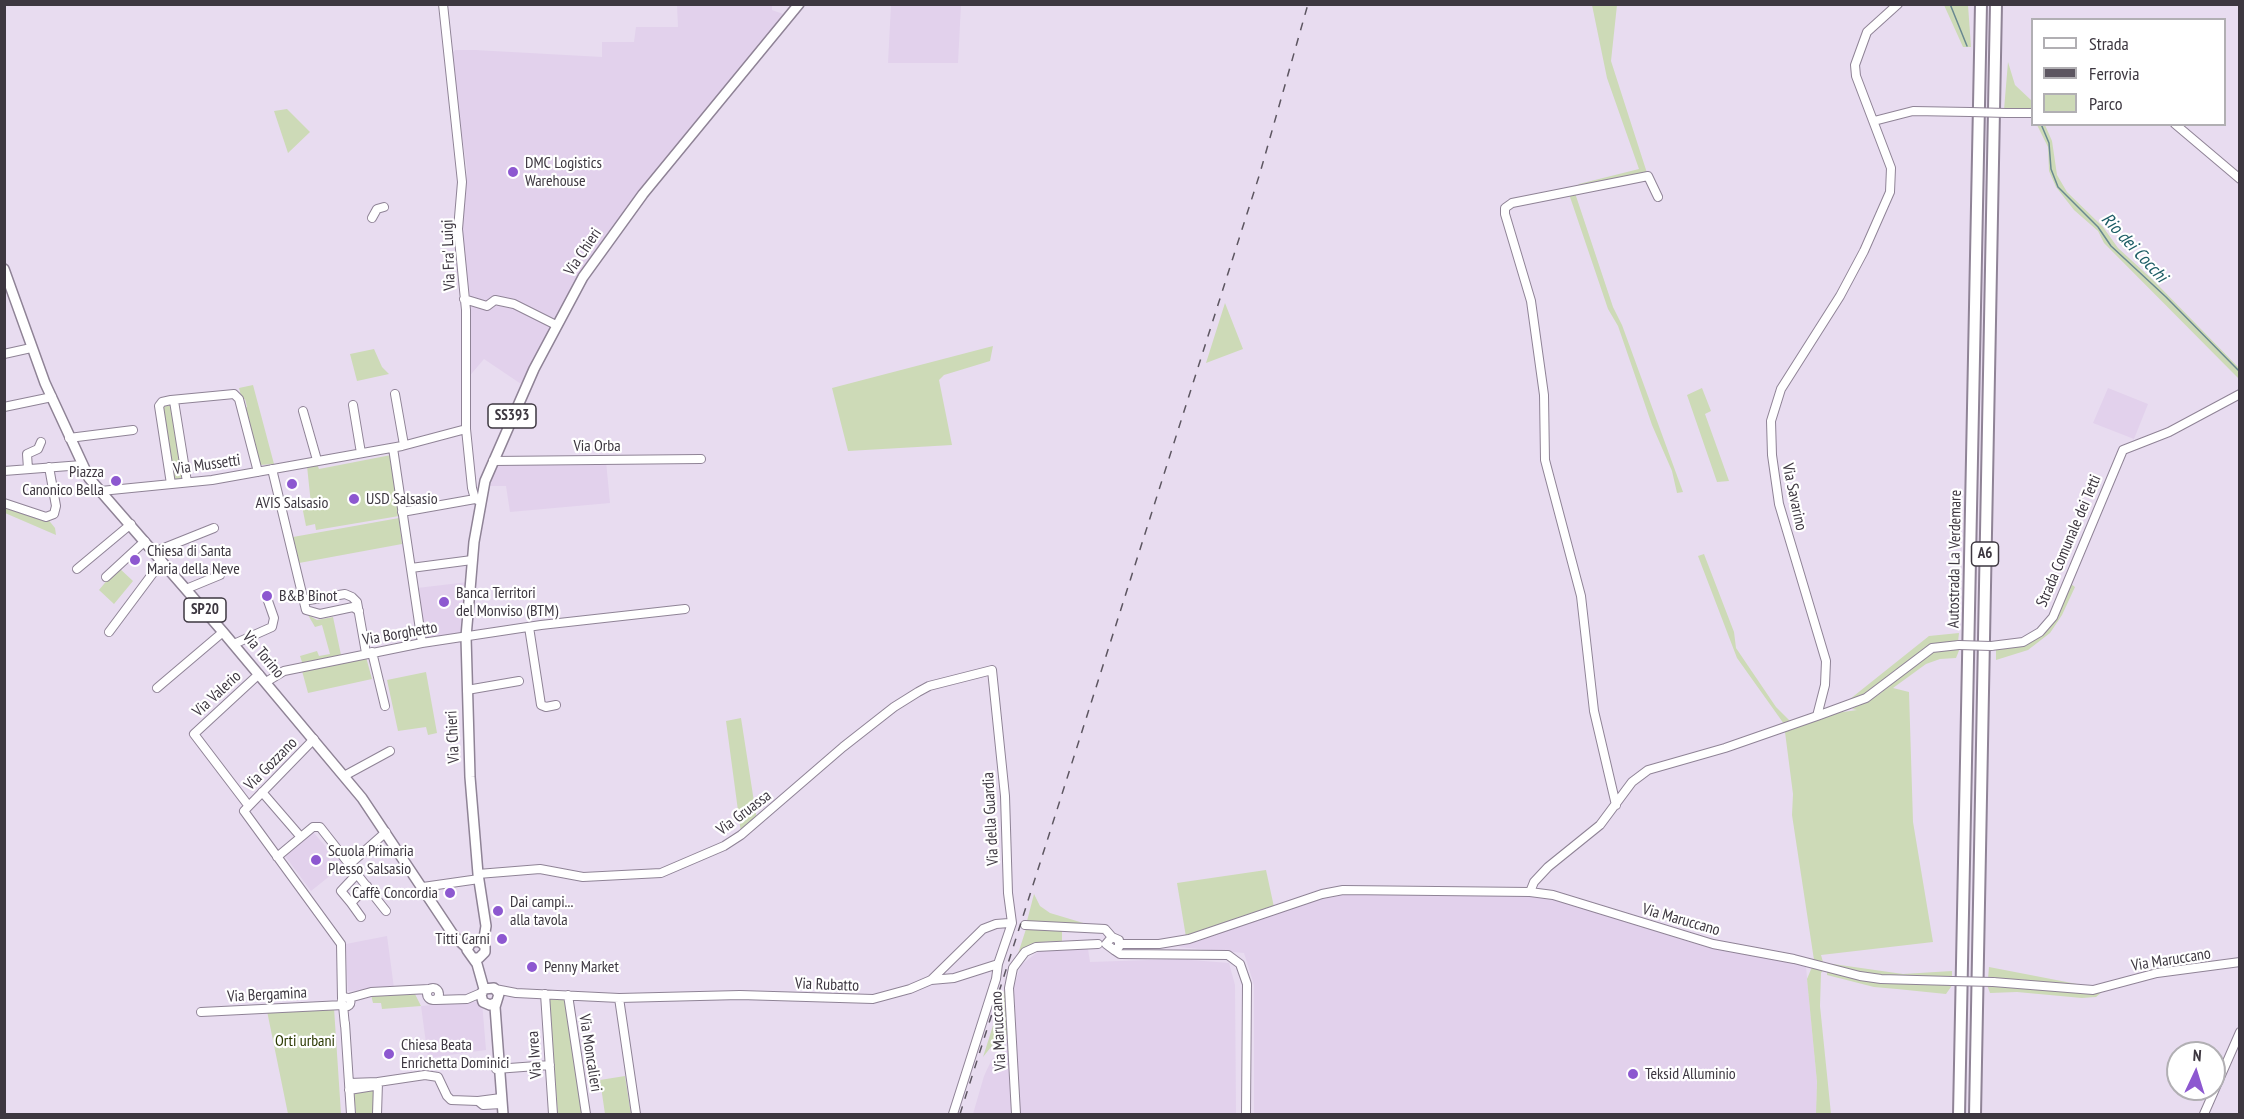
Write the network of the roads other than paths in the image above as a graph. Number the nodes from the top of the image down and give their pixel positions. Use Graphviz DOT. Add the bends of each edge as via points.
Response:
graph roads {
  1 [pos="442,4"];
  2 [pos="798,4"];
  3 [pos="1898,4"];
  4 [pos="1981,4"];
  5 [pos="1996,4"];
  6 [pos="2031,113"];
  7 [pos="1874,121"];
  8 [pos="2177,126"];
  9 [pos="2240,179"];
  10 [pos="1658,197"];
  11 [pos="384,207"];
  12 [pos="372,218"];
  13 [pos="4,269"];
  14 [pos="464,300"];
  15 [pos="556,325"];
  16 [pos="31,348"];
  17 [pos="4,354"];
  18 [pos="395,394"];
  19 [pos="2240,394"];
  20 [pos="52,397"];
  21 [pos="174,401"];
  22 [pos="353,405"];
  23 [pos="4,407"];
  24 [pos="303,411"];
  25 [pos="466,429"];
  26 [pos="133,430"];
  27 [pos="69,438"];
  28 [pos="41,442"];
  29 [pos="404,445"];
  30 [pos="393,448"];
  31 [pos="361,453"];
  32 [pos="701,459"];
  33 [pos="317,460"];
  34 [pos="493,461"];
  35 [pos="82,465"];
  36 [pos="49,467"];
  37 [pos="28,469"];
  38 [pos="272,469"];
  39 [pos="4,471"];
  40 [pos="258,472"];
  41 [pos="188,482"];
  42 [pos="171,484"];
  43 [pos="101,491"];
  44 [pos="477,500"];
  45 [pos="4,503"];
  46 [pos="402,512"];
  47 [pos="131,524"];
  48 [pos="214,528"];
  49 [pos="145,541"];
  50 [pos="154,552"];
  51 [pos="472,560"];
  52 [pos="162,561"];
  53 [pos="411,568"];
  54 [pos="77,569"];
  55 [pos="220,575"];
  56 [pos="106,577"];
  57 [pos="186,589"];
  58 [pos="301,597"];
  59 [pos="267,598"];
  60 [pos="311,600"];
  61 [pos="355,606"];
  62 [pos="685,609"];
  63 [pos="311,613"];
  64 [pos="529,627"];
  65 [pos="109,632"];
  66 [pos="223,632"];
  67 [pos="466,637"];
  68 [pos="422,643"];
  69 [pos="234,644"];
  70 [pos="369,652"];
  71 [pos="992,670"];
  72 [pos="259,674"];
  73 [pos="519,681"];
  74 [pos="266,682"];
  75 [pos="157,688"];
  76 [pos="466,690"];
  77 [pos="556,705"];
  78 [pos="385,706"];
  79 [pos="1817,716"];
  80 [pos="314,739"];
  81 [pos="390,751"];
  82 [pos="344,776"];
  83 [pos="262,792"];
  84 [pos="1616,805"];
  85 [pos="247,806"];
  86 [pos="386,831"];
  87 [pos="300,836"];
  88 [pos="277,857"];
  89 [pos="350,864"];
  90 [pos="357,874"];
  91 [pos="478,876"];
  92 [pos="367,886"];
  93 [pos="423,887"];
  94 [pos="1530,892"];
  95 [pos="351,903"];
  96 [pos="386,910"];
  97 [pos="361,917"];
  98 [pos="1009,923"];
  99 [pos="1025,925"];
  100 [pos="1112,937"];
  101 [pos="474,943"];
  102 [pos="1098,944"];
  103 [pos="1120,944"];
  104 [pos="1114,950"];
  105 [pos="483,955"];
  106 [pos="473,958"];
  107 [pos="2240,962"];
  108 [pos="998,964"];
  109 [pos="931,980"];
  110 [pos="545,994"];
  111 [pos="568,995"];
  112 [pos="489,996"];
  113 [pos="619,998"];
  114 [pos="344,1000"];
  115 [pos="201,1012"];
  116 [pos="2240,1032"];
  117 [pos="550,1065"];
  118 [pos="498,1069"];
  119 [pos="378,1082"];
  120 [pos="349,1087"];
  121 [pos="500,1101"];
  122 [pos="351,1114"];
  123 [pos="377,1114"];
  124 [pos="501,1114"];
  125 [pos="553,1114"];
  126 [pos="586,1114"];
  127 [pos="636,1114"];
  128 [pos="953,1114"];
  129 [pos="1016,1114"];
  130 [pos="1246,1114"];
  131 [pos="1959,1114"];
  132 [pos="1975,1114"];
  133 [pos="2204,1114"];
  1 -- 14 [label="street, Via Fra' Luigi" via="462,182 458,229"];
  2 -- 15 [label="main road, Via Chieri / SS393" via="643,194 583,277"];
  3 -- 7 [label="street, Via Savarino" via="1867,32 1858,52 1856,76"];
  4 -- 131 [label="highway, Autostrada La Verdemare / A6"];
  5 -- 132 [label="highway, Autostrada La Verdemare / A6"];
  6 -- 7 [label="street, bridge" via="1913,111"];
  7 -- 79 [label="street, Via Savarino" via="1890,168 1890,192 1840,296 1781,389 1771,421 1779,504 1826,661"];
  8 -- 9 [label="street"];
  10 -- 84 [label="street" via="1647,176 1512,203 1505,208 1531,301 1544,395 1545,460 1581,596 1594,711"];
  11 -- 12 [label="street"];
  13 -- 16 [label="main road, Via Torino / SP20"];
  14 -- 15 [label="street" via="487,306 495,300 514,304"];
  14 -- 25 [label="street, Via Fra' Luigi"];
  15 -- 34 [label="main road, Via Chieri / SS393"];
  16 -- 17 [label="street"];
  16 -- 20 [label="main road, Via Torino / SP20"];
  18 -- 29 [label="street"];
  19 -- 79 [label="street, Strada Comunale dei Tetti, bridge" via="2169,432 2123,450 2053,617 2040,632 2023,642 1932,648 1866,698"];
  20 -- 23 [label="street"];
  20 -- 27 [label="main road, Via Torino / SP20"];
  21 -- 40 [label="street" via="231,393 237,396"];
  21 -- 41 [label="street"];
  21 -- 42 [label="street" via="159,405"];
  22 -- 31 [label="street"];
  24 -- 33 [label="street"];
  25 -- 29 [label="street, Via Mussetti"];
  25 -- 44 [label="street, Via Fra' Luigi"];
  26 -- 27 [label="street"];
  27 -- 35 [label="main road, Via Torino / SP20"];
  28 -- 37 [label="street" via="38,449 27,454"];
  29 -- 30 [label="street, Via Mussetti"];
  30 -- 31 [label="street, Via Mussetti"];
  30 -- 46 [label="street"];
  31 -- 33 [label="street, Via Mussetti"];
  32 -- 34 [label="street, Via Orba"];
  33 -- 38 [label="street, Via Mussetti"];
  34 -- 44 [label="main road, Via Chieri / SS393"];
  35 -- 36 [label="street"];
  35 -- 43 [label="main road, Via Torino / SP20"];
  36 -- 37 [label="street"];
  36 -- 45 [label="street" via="54,514 46,517"];
  37 -- 39 [label="street"];
  38 -- 40 [label="street, Via Mussetti"];
  38 -- 58 [label="street"];
  40 -- 41 [label="street, Via Mussetti"];
  41 -- 42 [label="street, Via Mussetti"];
  42 -- 43 [label="street, Via Mussetti"];
  43 -- 47 [label="main road, Via Torino / SP20"];
  44 -- 46 [label="street"];
  44 -- 51 [label="main road, Via Chieri / SS393"];
  46 -- 53 [label="street"];
  47 -- 49 [label="main road, Via Torino / SP20"];
  47 -- 54 [label="street"];
  48 -- 50 [label="street"];
  49 -- 50 [label="main road, Via Torino / SP20"];
  49 -- 56 [label="street"];
  50 -- 52 [label="main road, Via Torino / SP20"];
  51 -- 53 [label="street"];
  51 -- 67 [label="main road, Via Chieri / SS393"];
  52 -- 57 [label="main road, Via Torino / SP20"];
  52 -- 65 [label="street"];
  53 -- 68 [label="street"];
  55 -- 57 [label="street"];
  57 -- 66 [label="main road, Via Torino / SP20"];
  58 -- 60 [label="street"];
  58 -- 63 [label="street"];
  59 -- 69 [label="street" via="272,627"];
  60 -- 61 [label="street" via="345,594"];
  60 -- 63 [label="street"];
  61 -- 63 [label="street"];
  61 -- 70 [label="street"];
  62 -- 64 [label="street, Via Borghetto"];
  64 -- 67 [label="street, Via Borghetto"];
  64 -- 77 [label="street" via="541,705"];
  66 -- 69 [label="main road, Via Torino / SP20"];
  66 -- 75 [label="street"];
  67 -- 68 [label="street, Via Borghetto"];
  67 -- 76 [label="main road, Via Chieri / SS393"];
  68 -- 70 [label="street, Via Borghetto"];
  69 -- 72 [label="main road, Via Torino / SP20"];
  70 -- 74 [label="street, Via Borghetto" via="284,671"];
  70 -- 78 [label="street"];
  71 -- 91 [label="street, Via Gruassa" via="929,687 894,707 741,836 661,873 583,877 540,869"];
  71 -- 108 [label="street, Via della Guardia" via="1005,796 1012,923"];
  72 -- 74 [label="main road, Via Torino / SP20"];
  72 -- 85 [label="street, Via Valerio" via="194,734"];
  73 -- 76 [label="street"];
  74 -- 80 [label="main road, Via Torino / SP20"];
  76 -- 91 [label="main road, Via Chieri / SS393"];
  79 -- 84 [label="street" via="1648,770 1632,782"];
  80 -- 82 [label="main road, Via Torino / SP20"];
  80 -- 83 [label="street, Via Gozzano"];
  81 -- 82 [label="street"];
  82 -- 86 [label="main road, Via Torino / SP20"];
  83 -- 85 [label="street, Via Gozzano"];
  83 -- 87 [label="street"];
  84 -- 94 [label="street" via="1586,838 1548,867"];
  85 -- 88 [label="street" via="246,816"];
  86 -- 89 [label="street"];
  86 -- 93 [label="main road, Via Torino / SP20"];
  87 -- 88 [label="street"];
  87 -- 89 [label="street" via="320,827"];
  88 -- 114 [label="street" via="341,944"];
  89 -- 90 [label="street"];
  90 -- 92 [label="street"];
  90 -- 95 [label="street" via="342,891"];
  91 -- 93 [label="street, Via Gruassa"];
  91 -- 101 [label="main road, Via Chieri / SS393" via="486,926"];
  92 -- 95 [label="street"];
  92 -- 96 [label="street"];
  93 -- 101 [label="main road, Via Torino / SP20" via="450,927"];
  94 -- 103 [label="street, Via Maruccano" via="1343,890 1189,939"];
  94 -- 107 [label="street, Via Maruccano, bridge" via="1553,895 1713,944 1881,979 2093,990 2157,973"];
  95 -- 97 [label="street"];
  98 -- 109 [label="street, Via Rubatto" via="984,929"];
  99 -- 100 [label="street" via="1105,929"];
  100 -- 103 [label="street" via="1119,939"];
  100 -- 104 [label="street" via="1106,944"];
  101 -- 105 [label="main road, Via Chieri"];
  101 -- 106 [label="main road" via="467,953"];
  102 -- 129 [label="street, Via Maruccano" via="1036,947 1025,952 1013,968 1009,988"];
  103 -- 104 [label="street"];
  104 -- 130 [label="street" via="1120,954 1228,955 1240,964 1247,984"];
  105 -- 106 [label="main road"];
  105 -- 112 [label="main road, Via Chieri"];
  106 -- 112 [label="main road"];
  108 -- 109 [label="street" via="954,978"];
  108 -- 128 [label="street, Via della Guardia"];
  109 -- 113 [label="street, Via Rubatto" via="864,1000 740,995"];
  110 -- 111 [label="street, Via Rubatto"];
  110 -- 112 [label="street, Via Rubatto"];
  110 -- 117 [label="street, Via Ivrea"];
  111 -- 113 [label="street, Via Rubatto"];
  111 -- 126 [label="street, Via Moncalieri"];
  112 -- 114 [label="street" via="451,1000 438,997 435,988 428,993 410,989 361,993"];
  112 -- 118 [label="main road"];
  113 -- 127 [label="street"];
  114 -- 115 [label="street, Via Bergamina"];
  114 -- 120 [label="street"];
  116 -- 133 [label="street"];
  117 -- 118 [label="street"];
  117 -- 125 [label="street, Via Ivrea"];
  118 -- 121 [label="main road"];
  119 -- 120 [label="street" via="374,1086"];
  119 -- 121 [label="street" via="432,1074 439,1078 451,1100"];
  119 -- 123 [label="street"];
  120 -- 122 [label="street"];
  121 -- 124 [label="main road"];
}
